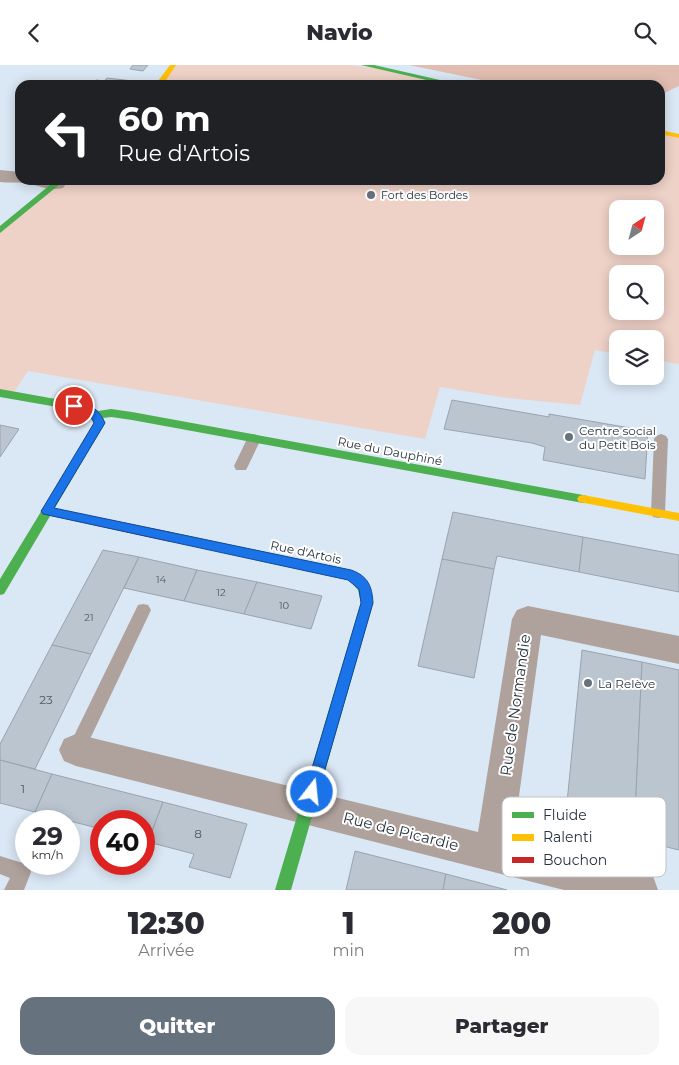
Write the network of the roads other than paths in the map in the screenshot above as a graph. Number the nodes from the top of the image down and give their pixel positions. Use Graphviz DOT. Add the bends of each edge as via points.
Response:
graph roads {
  1 [pos="173,65"];
  2 [pos="364,65"];
  3 [pos="162,80"];
  4 [pos="434,80"];
  5 [pos="665,131"];
  6 [pos="679,134"];
  7 [pos="0,176"];
  8 [pos="15,178"];
  9 [pos="54,185"];
  10 [pos="0,230"];
  11 [pos="0,393"];
  12 [pos="96,415"];
  13 [pos="254,439"];
  14 [pos="660,439"];
  15 [pos="241,466"];
  16 [pos="47,511"];
  17 [pos="658,513"];
  18 [pos="679,517"];
  19 [pos="0,590"];
  20 [pos="143,609"];
  21 [pos="679,650"];
  22 [pos="76,750"];
  23 [pos="502,797"];
  24 [pos="502,799"];
  25 [pos="308,807"];
  26 [pos="494,854"];
  27 [pos="502,856"];
  28 [pos="0,865"];
  29 [pos="587,877"];
  30 [pos="14,890"];
  31 [pos="284,890"];
  32 [pos="639,890"];
  1 -- 3 [label="main road"];
  2 -- 4 [label="main road"];
  5 -- 6 [label="main road"];
  7 -- 8 [label="street"];
  9 -- 10 [label="main road"];
  11 -- 12 [label="main road" via="89,409"];
  12 -- 13 [label="main road, Rue du Dauphiné" via="111,413"];
  12 -- 16 [label="main road" via="100,423"];
  13 -- 15 [label="lane"];
  13 -- 17 [label="main road, Rue du Dauphiné"];
  14 -- 17 [label="lane"];
  16 -- 19 [label="main road"];
  16 -- 25 [label="main road, Rue d'Artois" via="360,580 365,587 367,603"];
  17 -- 18 [label="main road, Rue du Dauphiné"];
  20 -- 22 [label="lane"];
  21 -- 23 [label="street, Rue de Normandie" via="528,619"];
  22 -- 25 [label="street, Rue de Picardie"];
  24 -- 26 [label="street, Rue de Normandie"];
  25 -- 26 [label="street, Rue de Picardie"];
  25 -- 31 [label="main road, Rue d'Artois"];
  26 -- 27 [label="street, Rue de Picardie"];
  28 -- 30 [label="lane" via="22,872"];
  29 -- 32 [label="street, Rue de Picardie"];
}
